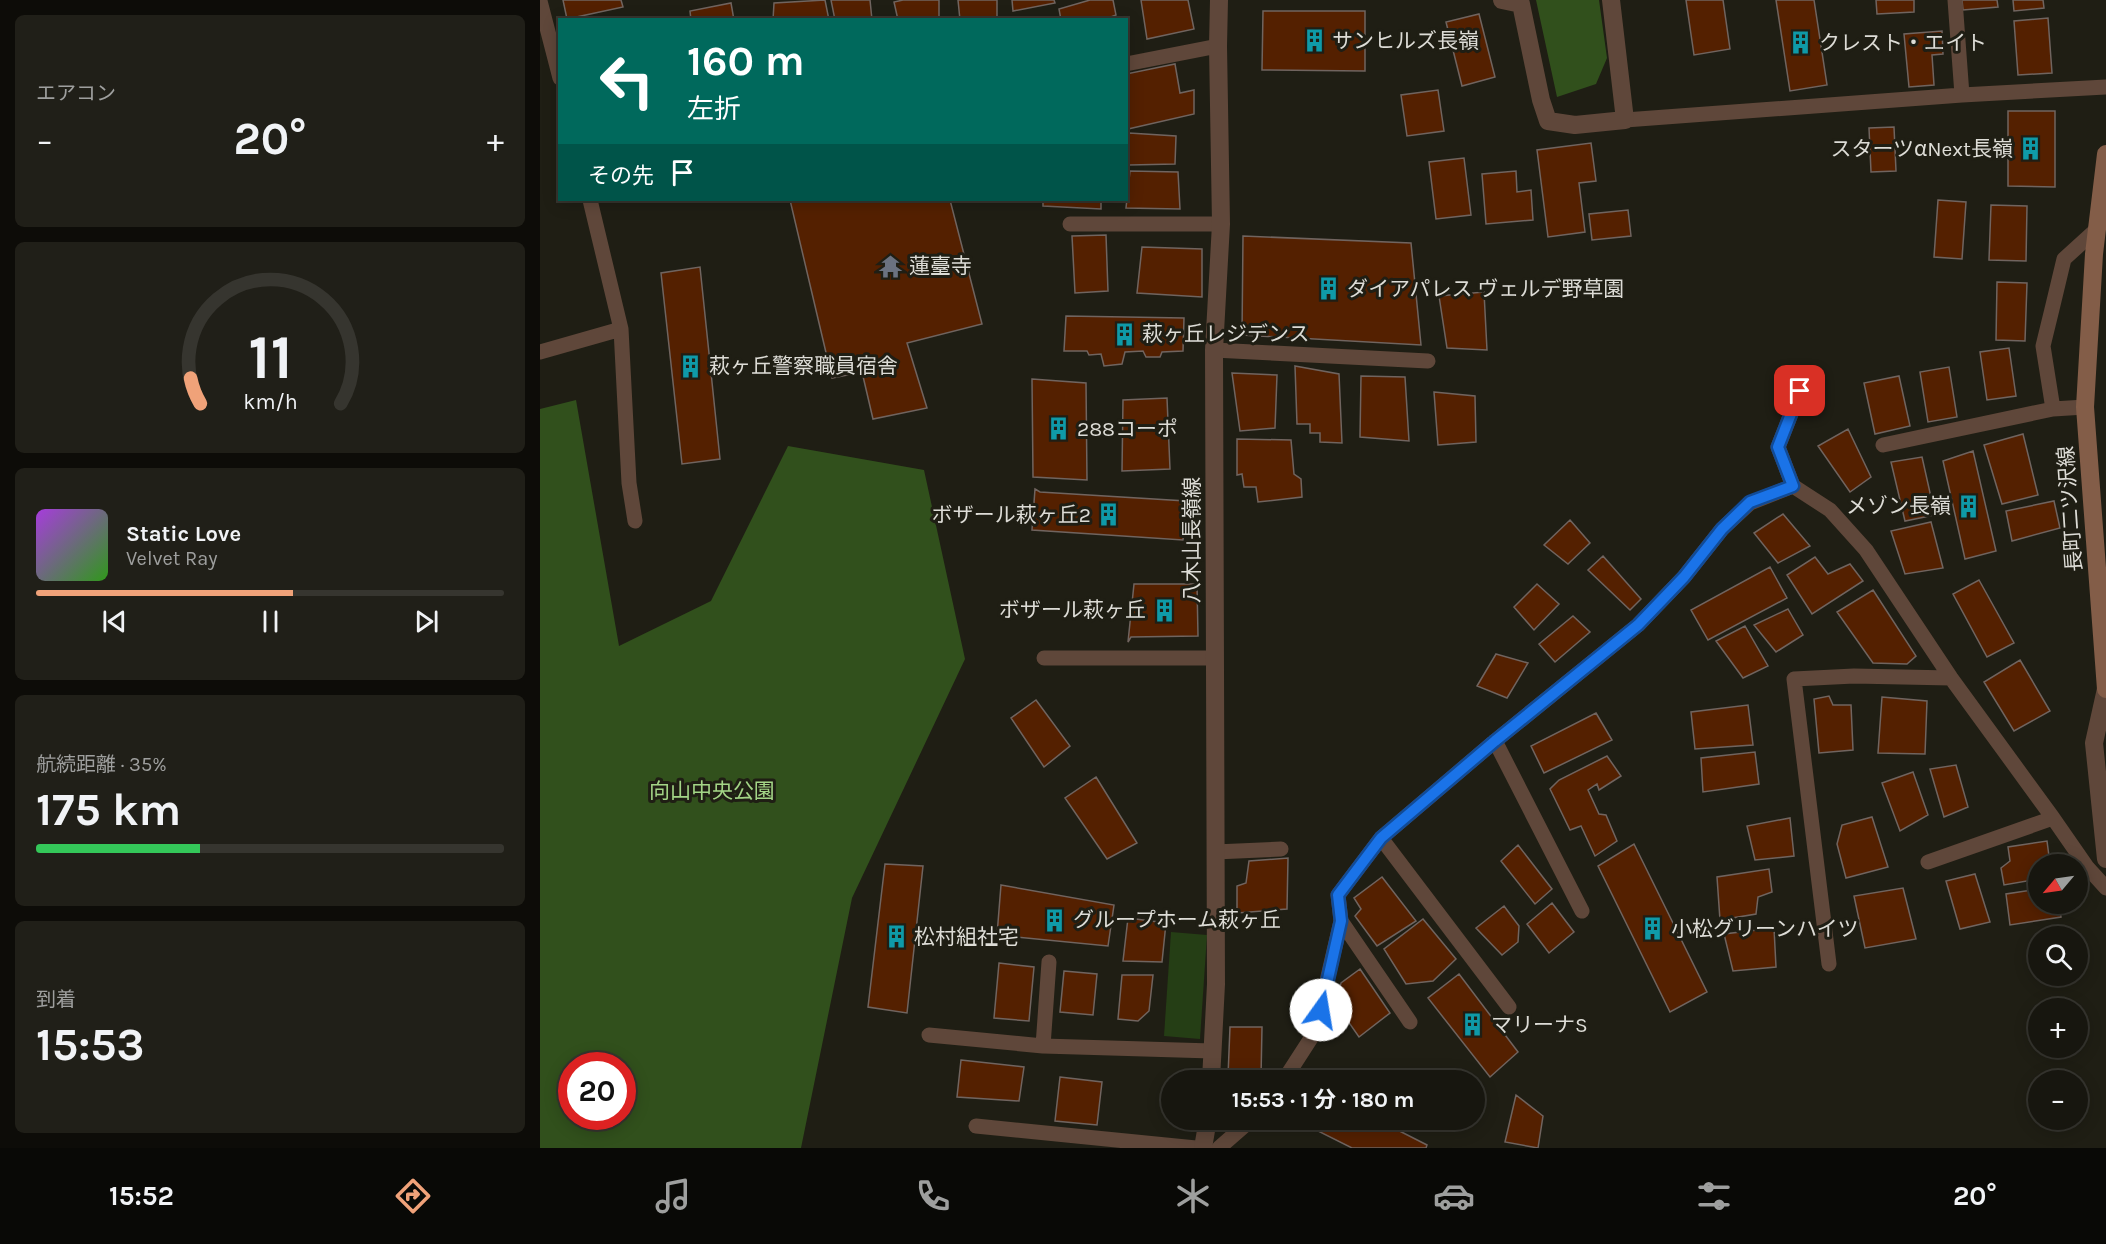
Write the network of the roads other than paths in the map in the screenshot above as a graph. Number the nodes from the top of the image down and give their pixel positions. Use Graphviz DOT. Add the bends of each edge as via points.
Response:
graph roads {
  1 [pos="1219,0"];
  2 [pos="1502,0"];
  3 [pos="1611,0"];
  4 [pos="1955,0"];
  5 [pos="540,1"];
  6 [pos="546,46"];
  7 [pos="1218,46"];
  8 [pos="1128,64"];
  9 [pos="558,73"];
  10 [pos="2106,87"];
  11 [pos="1962,95"];
  12 [pos="1625,120"];
  13 [pos="2106,154"];
  14 [pos="590,201"];
  15 [pos="1070,224"];
  16 [pos="1221,224"];
  17 [pos="2097,229"];
  18 [pos="621,329"];
  19 [pos="1214,350"];
  20 [pos="540,352"];
  21 [pos="1428,361"];
  22 [pos="1800,391"];
  23 [pos="2085,407"];
  24 [pos="2053,409"];
  25 [pos="1883,445"];
  26 [pos="1793,486"];
  27 [pos="635,521"];
  28 [pos="1044,658"];
  29 [pos="1215,658"];
  30 [pos="1951,678"];
  31 [pos="2106,689"];
  32 [pos="1495,741"];
  33 [pos="2053,818"];
  34 [pos="1381,838"];
  35 [pos="1281,849"];
  36 [pos="1215,852"];
  37 [pos="2106,859"];
  38 [pos="1929,862"];
  39 [pos="2106,888"];
  40 [pos="1582,910"];
  41 [pos="1341,921"];
  42 [pos="1049,962"];
  43 [pos="1829,963"];
  44 [pos="1509,1007"];
  45 [pos="1410,1022"];
  46 [pos="929,1035"];
  47 [pos="1043,1046"];
  48 [pos="1212,1051"];
  49 [pos="1211,1070"];
  50 [pos="1290,1070"];
  51 [pos="976,1126"];
  52 [pos="1206,1130"];
  53 [pos="1239,1130"];
  54 [pos="1196,1148"];
  55 [pos="1203,1148"];
  56 [pos="1219,1148"];
  1 -- 7 [label="street, 八木山長嶺線"];
  2 -- 12 [label="street" via="1521,4 1548,121 1575,125"];
  3 -- 12 [label="street"];
  4 -- 11 [label="lane"];
  5 -- 6 [label="lane"];
  6 -- 9 [label="lane"];
  7 -- 8 [label="lane"];
  7 -- 16 [label="street, 八木山長嶺線"];
  10 -- 11 [label="lane"];
  11 -- 12 [label="lane"];
  13 -- 17 [label="street, 長町二ツ沢線"];
  14 -- 18 [label="lane"];
  15 -- 16 [label="lane"];
  16 -- 19 [label="street, 八木山長嶺線"];
  17 -- 23 [label="street, 長町二ツ沢線"];
  17 -- 24 [label="lane" via="2064,259 2053,304 2043,346"];
  18 -- 20 [label="lane"];
  18 -- 27 [label="lane" via="629,483"];
  19 -- 21 [label="lane"];
  19 -- 29 [label="street, 八木山長嶺線"];
  22 -- 26 [label="lane" via="1778,447"];
  23 -- 24 [label="lane"];
  23 -- 31 [label="street, 長町二ツ沢線"];
  24 -- 25 [label="lane"];
  26 -- 30 [label="lane" via="1830,510 1866,550"];
  26 -- 32 [label="lane" via="1750,502 1638,625"];
  28 -- 29 [label="lane"];
  29 -- 36 [label="street, 八木山長嶺線"];
  30 -- 33 [label="lane"];
  30 -- 43 [label="lane" via="1794,679"];
  31 -- 37 [label="street, 長町二ツ沢線" via="2094,743"];
  32 -- 34 [label="lane"];
  32 -- 40 [label="lane"];
  33 -- 38 [label="lane"];
  33 -- 39 [label="lane"];
  34 -- 41 [label="lane" via="1338,895"];
  34 -- 44 [label="lane"];
  35 -- 36 [label="lane"];
  36 -- 48 [label="street, 八木山長嶺線"];
  41 -- 45 [label="lane"];
  41 -- 50 [label="lane" via="1315,1032"];
  42 -- 47 [label="lane"];
  46 -- 47 [label="lane"];
  47 -- 48 [label="lane"];
  48 -- 49 [label="street, 八木山長嶺線"];
  51 -- 54 [label="lane"];
  52 -- 55 [label="street"];
  53 -- 56 [label="lane"];
}
